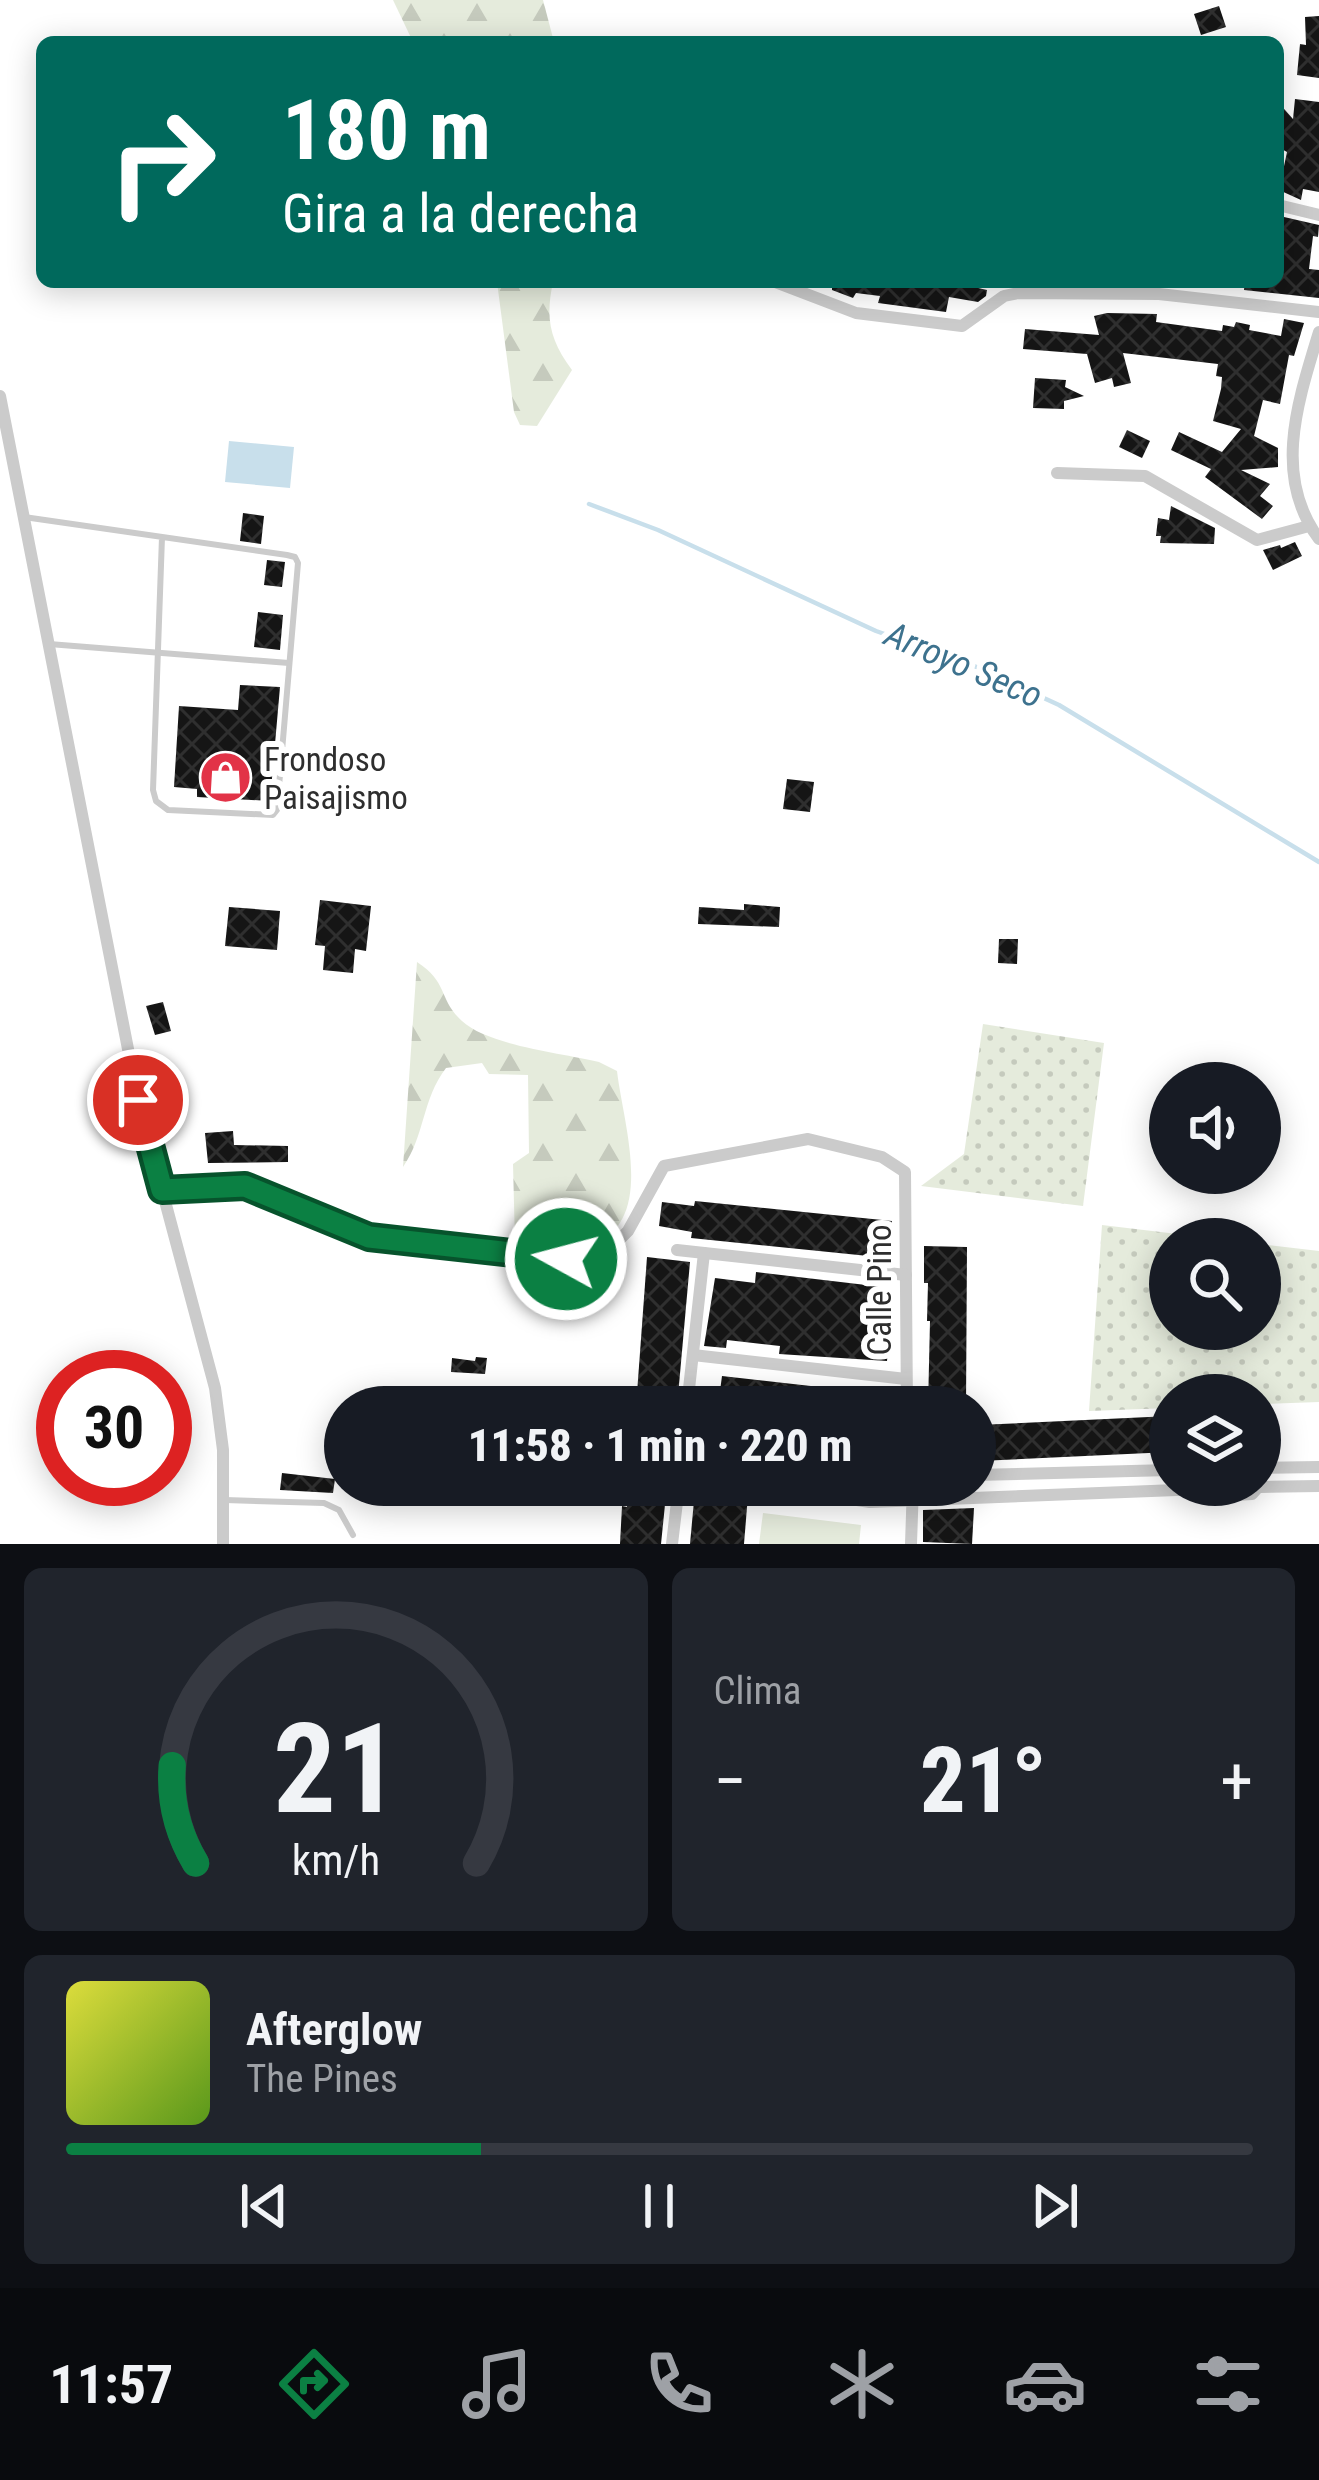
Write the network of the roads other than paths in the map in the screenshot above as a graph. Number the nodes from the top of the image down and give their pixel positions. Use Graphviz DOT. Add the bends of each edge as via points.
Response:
graph roads {
  1 [pos="1284,206"];
  2 [pos="1319,215"];
  3 [pos="791,288"];
  4 [pos="1160,288"];
  5 [pos="1319,312"];
  6 [pos="1319,332"];
  7 [pos="0,396"];
  8 [pos="1057,473"];
  9 [pos="24,517"];
  10 [pos="1310,526"];
  11 [pos="162,537"];
  12 [pos="1319,539"];
  13 [pos="49,644"];
  14 [pos="156,652"];
  15 [pos="290,663"];
  16 [pos="162,1190"];
  17 [pos="677,1250"];
  18 [pos="704,1253"];
  19 [pos="905,1275"];
  20 [pos="693,1355"];
  21 [pos="906,1379"];
  22 [pos="690,1386"];
  23 [pos="906,1386"];
  24 [pos="1319,1467"];
  25 [pos="1281,1468"];
  26 [pos="1149,1471"];
  27 [pos="996,1474"];
  28 [pos="1319,1486"];
  29 [pos="1149,1487"];
  30 [pos="1281,1487"];
  31 [pos="996,1490"];
  32 [pos="225,1500"];
  33 [pos="677,1506"];
  34 [pos="913,1506"];
  35 [pos="352,1535"];
  36 [pos="223,1544"];
  37 [pos="672,1544"];
  38 [pos="911,1544"];
  1 -- 2 [label="street"];
  3 -- 4 [label="street" via="856,313 962,326 1018,292"];
  4 -- 5 [label="street"];
  6 -- 10 [label="street" via="1290,451"];
  7 -- 9 [label="street"];
  8 -- 10 [label="street" via="1145,476 1257,540"];
  9 -- 11 [label="lane"];
  9 -- 13 [label="street"];
  10 -- 12 [label="street"];
  11 -- 14 [label="lane"];
  11 -- 15 [label="lane" via="295,556"];
  13 -- 14 [label="lane"];
  13 -- 16 [label="street"];
  14 -- 15 [label="lane"];
  14 -- 15 [label="lane" via="153,790 168,810 273,815"];
  16 -- 19 [label="street, Calle Pino" via="245,1186 369,1237 566,1259 619,1240 664,1166 808,1139 881,1157 905,1172"];
  16 -- 32 [label="street" via="215,1388"];
  17 -- 18 [label="street"];
  18 -- 19 [label="street"];
  18 -- 20 [label="street"];
  19 -- 21 [label="street, Calle Pino"];
  20 -- 21 [label="street"];
  20 -- 22 [label="street"];
  21 -- 23 [label="street, Calle Pino"];
  24 -- 25 [label="street"];
  26 -- 27 [label="street"];
  28 -- 30 [label="street"];
  29 -- 31 [label="street"];
  32 -- 35 [label="lane" via="324,1503 339,1510"];
  32 -- 36 [label="street"];
  33 -- 37 [label="street"];
  34 -- 38 [label="street"];
}
